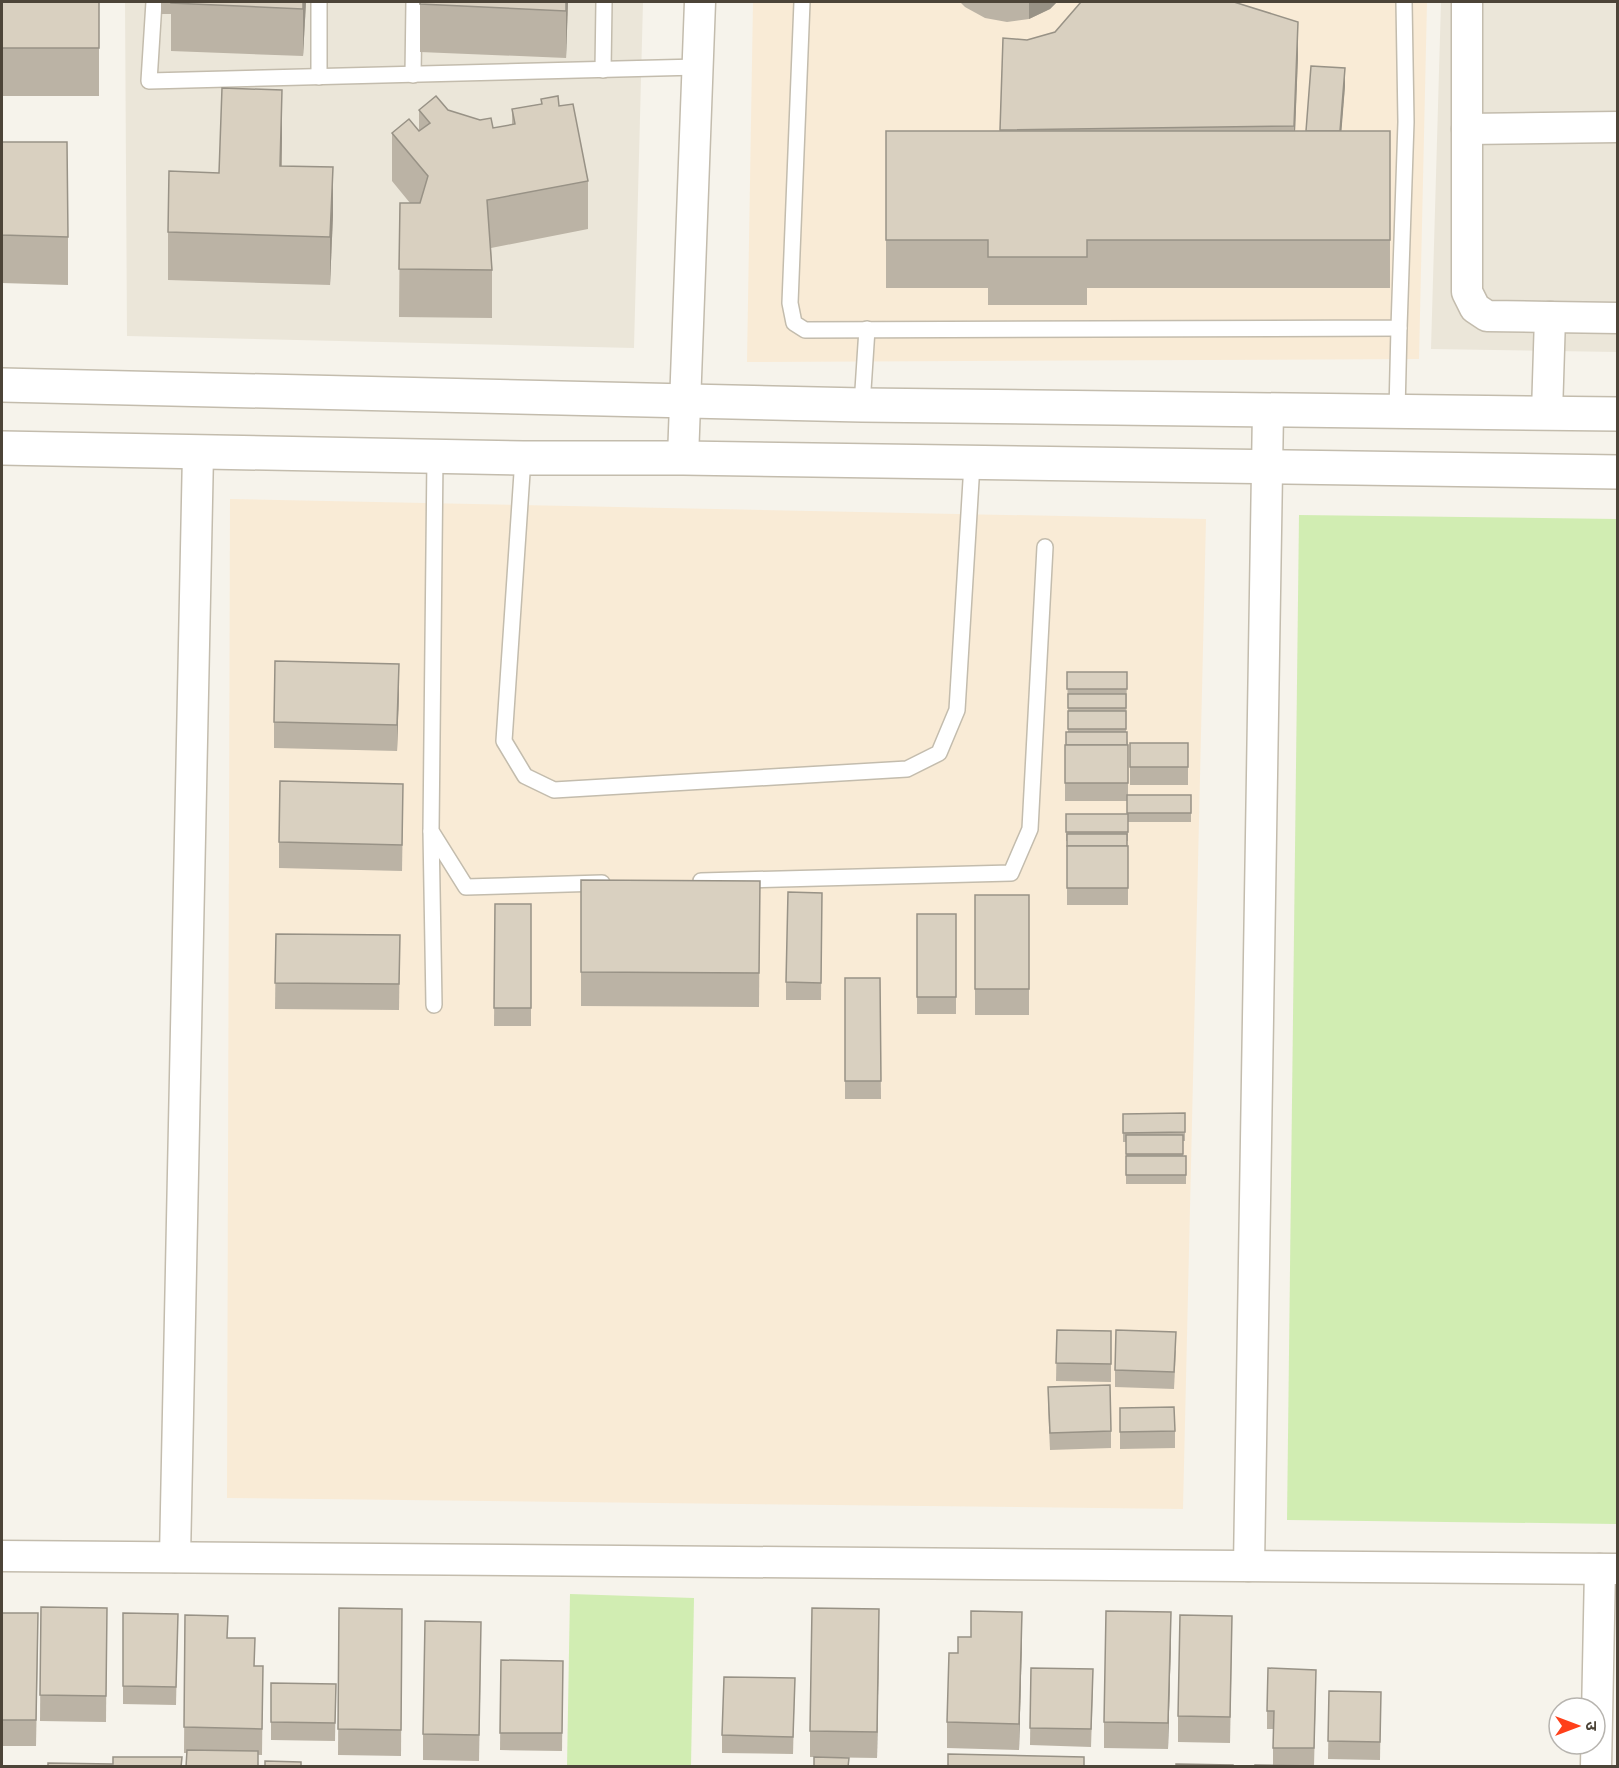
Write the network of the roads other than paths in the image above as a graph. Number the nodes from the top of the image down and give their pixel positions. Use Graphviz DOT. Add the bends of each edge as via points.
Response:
graph roads {
  1 [pos="154,2"];
  2 [pos="319,2"];
  3 [pos="414,2"];
  4 [pos="604,2"];
  5 [pos="700,2"];
  6 [pos="802,2"];
  7 [pos="1404,2"];
  8 [pos="1467,2"];
  9 [pos="698,67"];
  10 [pos="603,70"];
  11 [pos="413,75"];
  12 [pos="319,77"];
  13 [pos="1617,127"];
  14 [pos="1467,129"];
  15 [pos="1550,317"];
  16 [pos="1617,318"];
  17 [pos="1399,328"];
  18 [pos="867,329"];
  19 [pos="2,385"];
  20 [pos="686,401"];
  21 [pos="861,405"];
  22 [pos="1268,410"];
  23 [pos="1397,411"];
  24 [pos="1547,413"];
  25 [pos="1617,414"];
  26 [pos="2,448"];
  27 [pos="198,453"];
  28 [pos="435,457"];
  29 [pos="523,458"];
  30 [pos="683,458"];
  31 [pos="972,464"];
  32 [pos="1267,468"];
  33 [pos="1617,472"];
  34 [pos="1045,547"];
  35 [pos="431,831"];
  36 [pos="691,881"];
  37 [pos="620,883"];
  38 [pos="434,1005"];
  39 [pos="2,1556"];
  40 [pos="175,1557"];
  41 [pos="1249,1566"];
  42 [pos="1609,1569"];
  43 [pos="1596,1767"];
  1 -- 12 [label="lane" via="149,81"];
  2 -- 12 [label="lane"];
  3 -- 11 [label="lane"];
  4 -- 10 [label="lane"];
  5 -- 9 [label="street"];
  6 -- 18 [label="lane" via="791,313 794,323 805,330"];
  7 -- 17 [label="lane" via="1406,122"];
  8 -- 14 [label="street"];
  9 -- 10 [label="lane"];
  9 -- 20 [label="street"];
  10 -- 11 [label="lane"];
  11 -- 12 [label="lane"];
  13 -- 14 [label="street"];
  14 -- 15 [label="street" via="1467,292 1475,308 1487,316"];
  15 -- 16 [label="street"];
  15 -- 24 [label="street"];
  17 -- 18 [label="lane"];
  17 -- 23 [label="lane"];
  18 -- 21 [label="lane"];
  19 -- 20 [label="street"];
  20 -- 21 [label="street"];
  20 -- 30 [label="street"];
  21 -- 22 [label="street"];
  22 -- 23 [label="street"];
  22 -- 32 [label="street"];
  23 -- 24 [label="street"];
  24 -- 25 [label="street"];
  26 -- 27 [label="street"];
  27 -- 28 [label="street"];
  27 -- 40 [label="street"];
  28 -- 29 [label="street"];
  28 -- 35 [label="lane"];
  29 -- 30 [label="street"];
  29 -- 31 [label="lane" via="504,741 525,776 554,790 907,769 939,753 957,710"];
  30 -- 31 [label="street"];
  31 -- 32 [label="street"];
  32 -- 33 [label="street"];
  32 -- 41 [label="street"];
  34 -- 36 [label="lane" via="1030,829 1011,873"];
  35 -- 37 [label="lane" via="466,887"];
  35 -- 38 [label="lane"];
  39 -- 40 [label="street"];
  40 -- 41 [label="street"];
  41 -- 42 [label="street"];
  42 -- 43 [label="street"];
}
